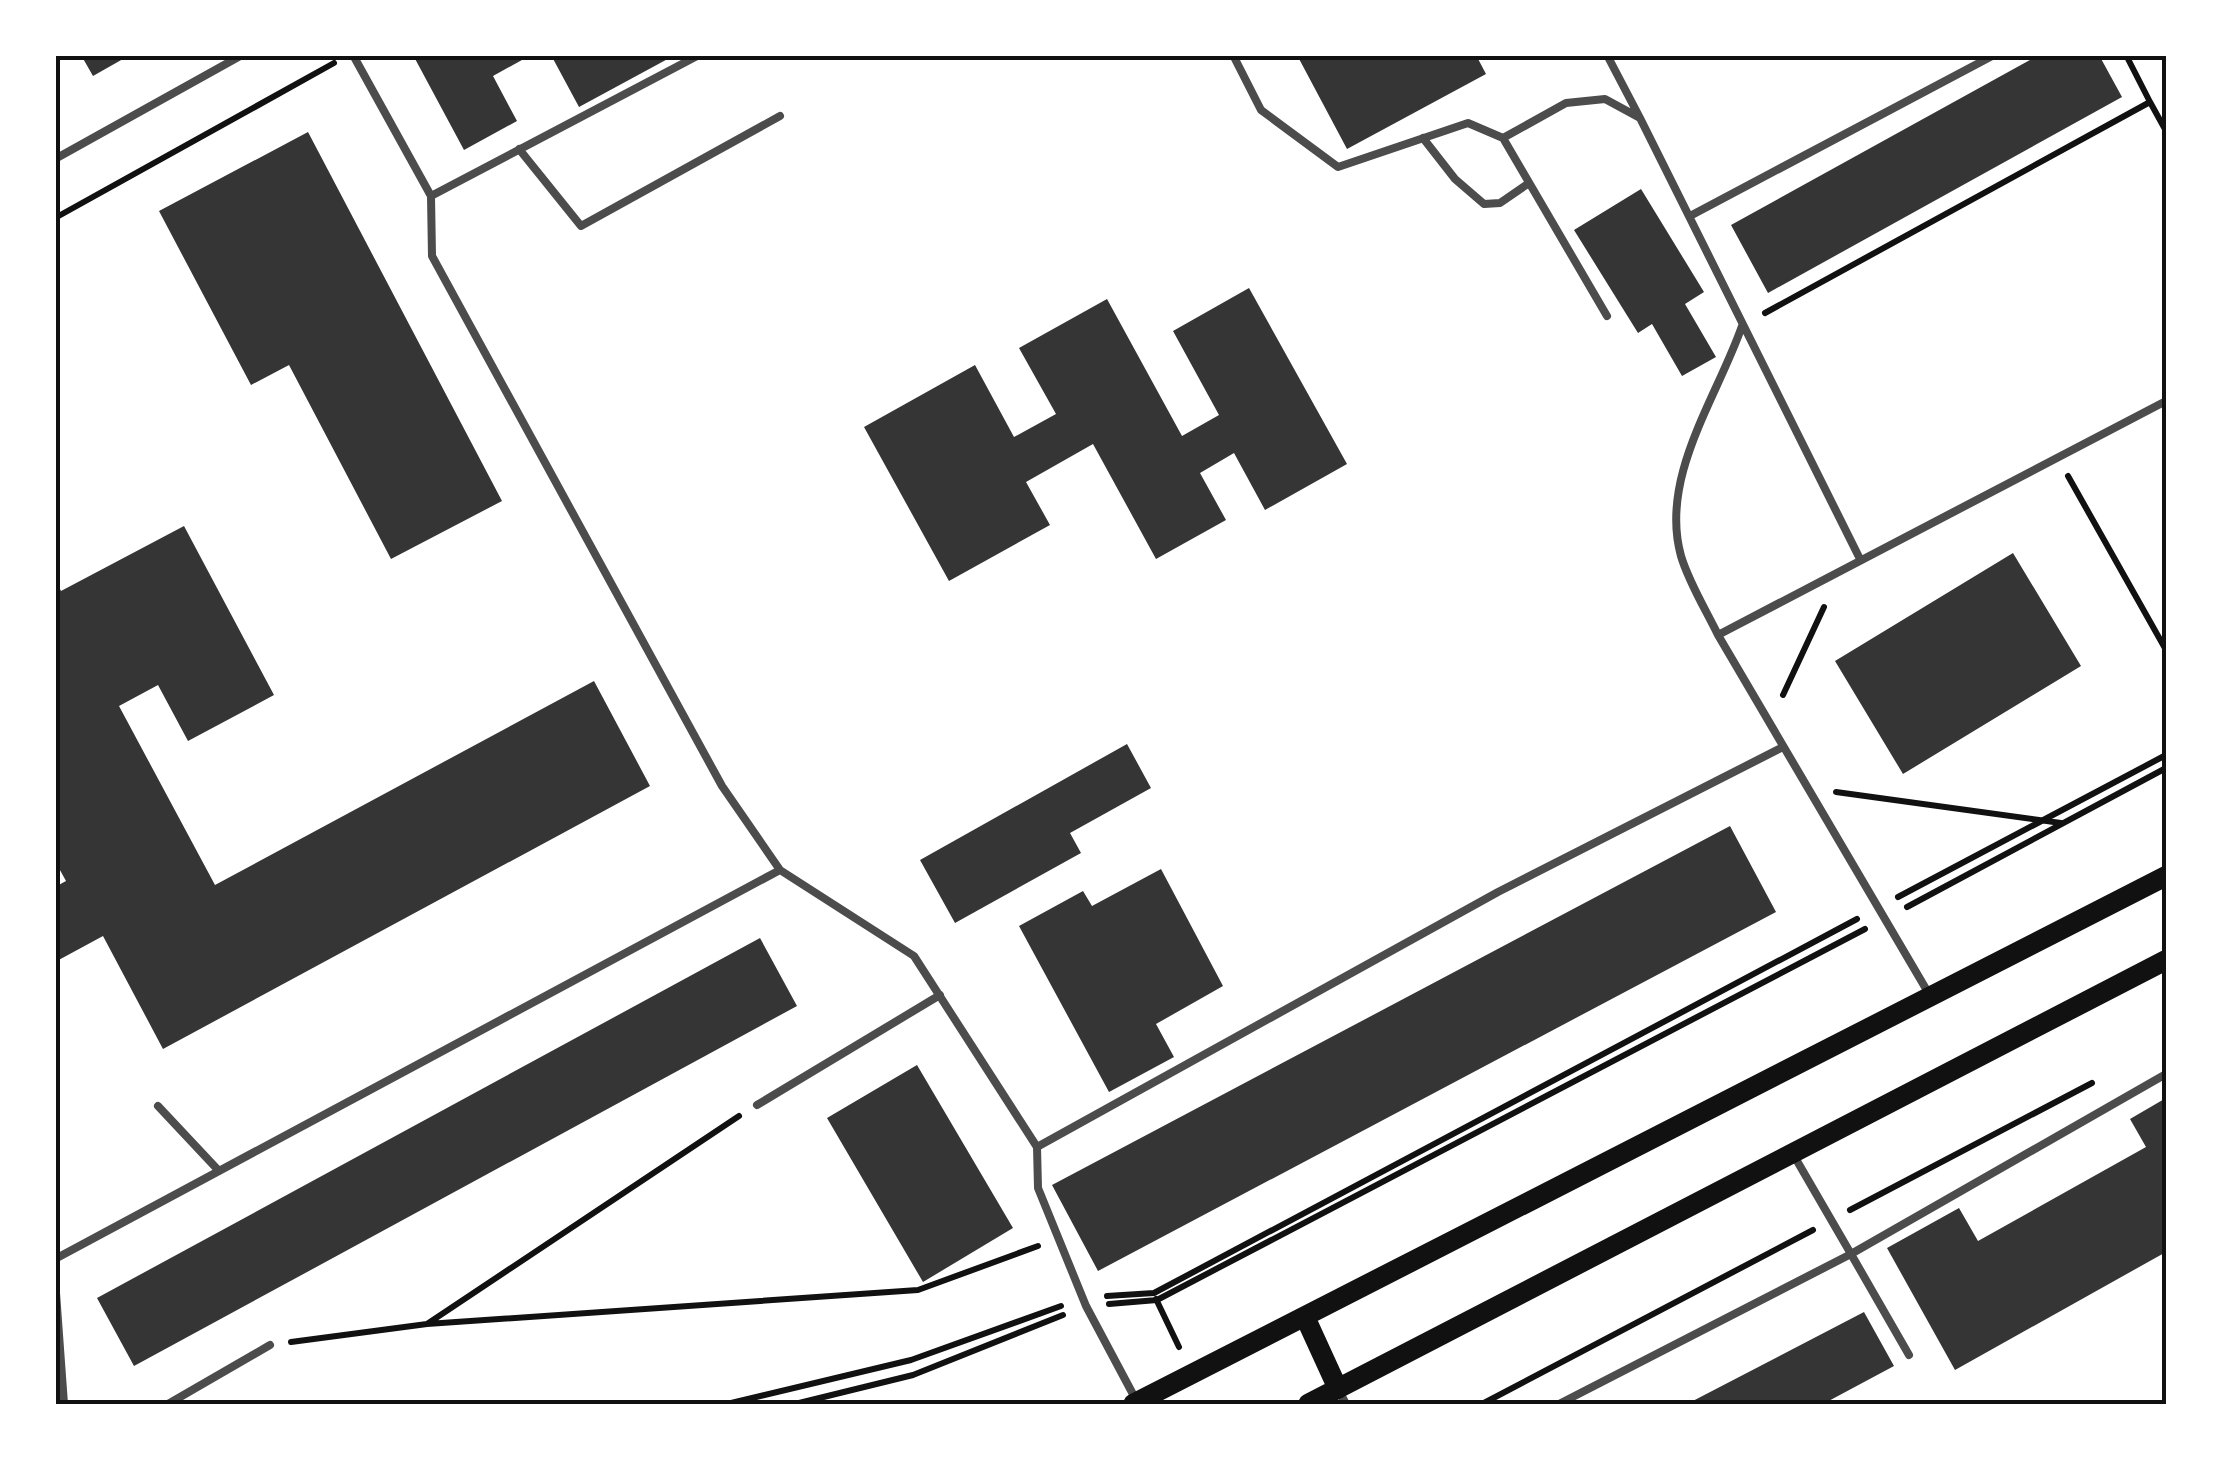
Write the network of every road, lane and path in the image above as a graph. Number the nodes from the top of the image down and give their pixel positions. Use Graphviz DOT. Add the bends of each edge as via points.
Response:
graph roads {
  1 [pos="242,55"];
  2 [pos="351,55"];
  3 [pos="699,55"];
  4 [pos="1233,55"];
  5 [pos="1607,55"];
  6 [pos="1994,55"];
  7 [pos="2126,55"];
  8 [pos="2150,102"];
  9 [pos="780,116"];
  10 [pos="1640,118"];
  11 [pos="2166,130"];
  12 [pos="1423,138"];
  13 [pos="1503,138"];
  14 [pos="519,150"];
  15 [pos="55,160"];
  16 [pos="1529,182"];
  17 [pos="432,196"];
  18 [pos="1690,216"];
  19 [pos="55,218"];
  20 [pos="1607,316"];
  21 [pos="1742,326"];
  22 [pos="2166,401"];
  23 [pos="2057,457"];
  24 [pos="1860,559"];
  25 [pos="1841,571"];
  26 [pos="1718,635"];
  27 [pos="2166,650"];
  28 [pos="1770,723"];
  29 [pos="1784,747"];
  30 [pos="2166,754"];
  31 [pos="2166,768"];
  32 [pos="1808,788"];
  33 [pos="2046,818"];
  34 [pos="2062,824"];
  35 [pos="780,870"];
  36 [pos="2166,876"];
  37 [pos="1878,908"];
  38 [pos="1884,919"];
  39 [pos="2166,960"];
  40 [pos="940,995"];
  41 [pos="1931,997"];
  42 [pos="2166,1074"];
  43 [pos="757,1104"];
  44 [pos="158,1106"];
  45 [pos="1037,1147"];
  46 [pos="1793,1154"];
  47 [pos="218,1171"];
  48 [pos="1058,1238"];
  49 [pos="1851,1254"];
  50 [pos="55,1260"];
  51 [pos="55,1280"];
  52 [pos="56,1301"];
  53 [pos="1085,1302"];
  54 [pos="1306,1319"];
  55 [pos="427,1324"];
  56 [pos="270,1345"];
  57 [pos="1909,1355"];
  58 [pos="1342,1396"];
  59 [pos="1135,1403"];
  60 [pos="64,1404"];
  61 [pos="168,1404"];
  62 [pos="728,1404"];
  63 [pos="795,1404"];
  64 [pos="1308,1404"];
  65 [pos="1559,1404"];
  1 -- 15 [label="lane"];
  2 -- 17 [label="lane"];
  2 -- 19 [label="path"];
  3 -- 14 [label="lane"];
  4 -- 12 [label="lane" via="1261,110 1338,168"];
  5 -- 10 [label="lane"];
  6 -- 18 [label="lane"];
  7 -- 8 [label="path"];
  8 -- 11 [label="path"];
  8 -- 21 [label="path"];
  9 -- 14 [label="lane" via="582,226"];
  10 -- 13 [label="lane" via="1605,99 1566,104"];
  10 -- 18 [label="lane"];
  12 -- 13 [label="lane" via="1468,123"];
  12 -- 16 [label="lane" via="1484,204 1500,203"];
  13 -- 16 [label="lane"];
  14 -- 17 [label="lane"];
  16 -- 20 [label="lane"];
  17 -- 35 [label="lane" via="432,256 722,786"];
  18 -- 21 [label="lane"];
  21 -- 24 [label="lane"];
  21 -- 26 [label="lane" via="1696,428 1679,488 1681,555"];
  22 -- 23 [label="lane"];
  23 -- 24 [label="lane"];
  23 -- 27 [label="path"];
  24 -- 25 [label="lane"];
  25 -- 26 [label="lane"];
  25 -- 28 [label="path"];
  26 -- 28 [label="lane"];
  28 -- 29 [label="lane"];
  29 -- 32 [label="lane"];
  29 -- 45 [label="lane" via="1498,892"];
  30 -- 33 [label="path"];
  31 -- 34 [label="path"];
  32 -- 33 [label="path"];
  32 -- 37 [label="lane"];
  33 -- 34 [label="path"];
  33 -- 37 [label="path"];
  34 -- 38 [label="path"];
  35 -- 40 [label="lane" via="914,956"];
  35 -- 47 [label="lane"];
  36 -- 41 [label="main road"];
  37 -- 38 [label="lane"];
  37 -- 53 [label="path" via="1154,1294"];
  38 -- 41 [label="lane"];
  38 -- 53 [label="path" via="1157,1300"];
  39 -- 46 [label="main road"];
  40 -- 43 [label="lane"];
  40 -- 45 [label="lane"];
  41 -- 54 [label="main road"];
  42 -- 49 [label="lane"];
  43 -- 55 [label="path"];
  44 -- 47 [label="lane"];
  45 -- 48 [label="lane" via="1038,1188"];
  46 -- 49 [label="lane"];
  46 -- 58 [label="main road"];
  47 -- 50 [label="lane"];
  48 -- 53 [label="lane"];
  48 -- 55 [label="path" via="918,1290"];
  49 -- 57 [label="lane"];
  49 -- 65 [label="lane"];
  51 -- 52 [label="lane"];
  52 -- 60 [label="lane"];
  53 -- 59 [label="lane"];
  53 -- 62 [label="path" via="911,1360"];
  53 -- 63 [label="path" via="913,1375"];
  54 -- 58 [label="main road"];
  54 -- 59 [label="main road"];
  55 -- 56 [label="path"];
  56 -- 61 [label="lane"];
  58 -- 64 [label="main road"];
}
